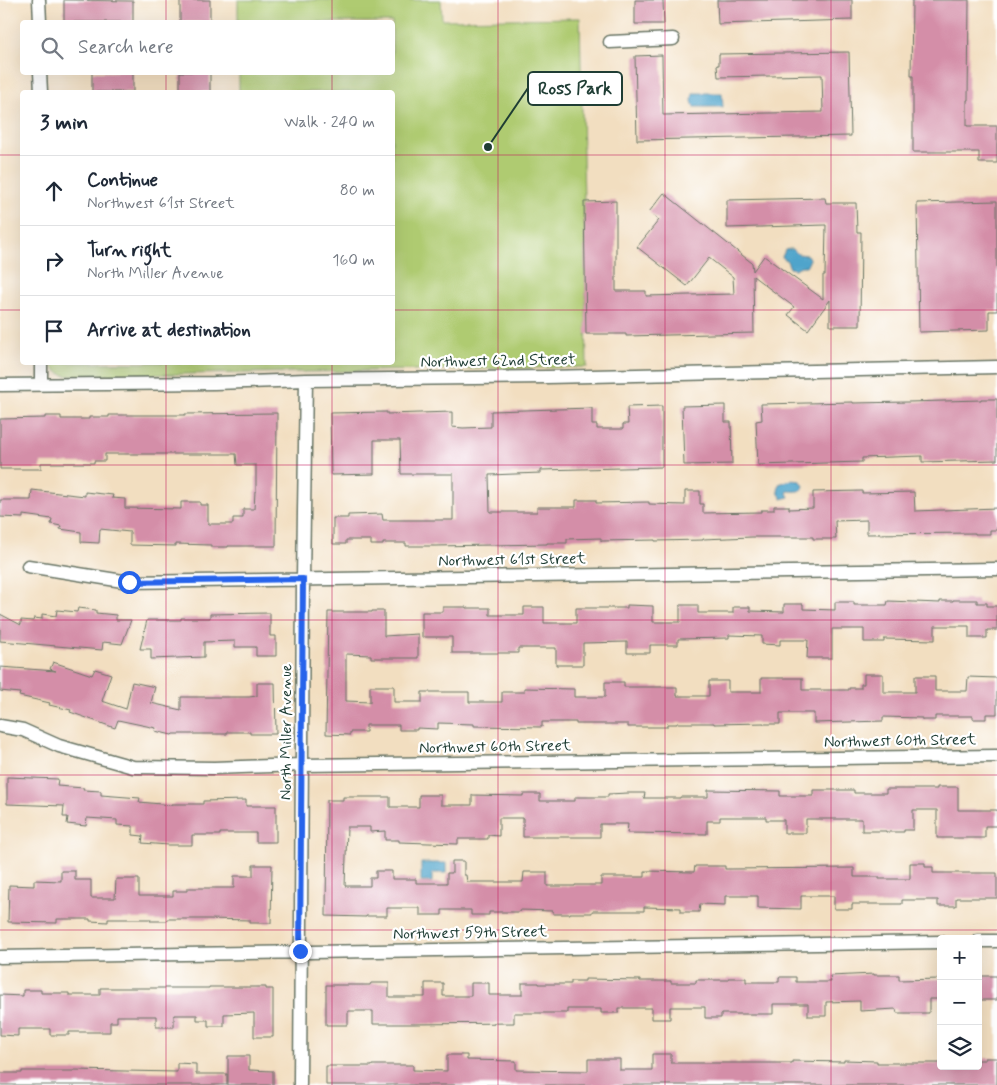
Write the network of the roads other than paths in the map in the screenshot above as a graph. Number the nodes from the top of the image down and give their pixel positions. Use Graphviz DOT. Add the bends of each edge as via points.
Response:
graph roads {
  1 [pos="39,0"];
  2 [pos="40,20"];
  3 [pos="673,39"];
  4 [pos="610,42"];
  5 [pos="40,75"];
  6 [pos="41,90"];
  7 [pos="40,365"];
  8 [pos="997,368"];
  9 [pos="306,380"];
  10 [pos="40,384"];
  11 [pos="0,385"];
  12 [pos="28,566"];
  13 [pos="997,569"];
  14 [pos="303,579"];
  15 [pos="0,726"];
  16 [pos="997,756"];
  17 [pos="302,766"];
  18 [pos="997,941"];
  19 [pos="937,942"];
  20 [pos="982,942"];
  21 [pos="300,951"];
  22 [pos="0,957"];
  23 [pos="300,1085"];
  1 -- 2 [label="street"];
  3 -- 4 [label="street"];
  5 -- 6 [label="street"];
  7 -- 10 [label="street"];
  8 -- 9 [label="street, Northwest 62nd Street"];
  9 -- 10 [label="street, Northwest 62nd Street"];
  9 -- 14 [label="street, North Miller Avenue"];
  10 -- 11 [label="street, Northwest 62nd Street"];
  12 -- 14 [label="street, Northwest 61st Street" via="129,582"];
  13 -- 14 [label="street, Northwest 61st Street"];
  14 -- 17 [label="street, North Miller Avenue"];
  15 -- 17 [label="street, Northwest 60th Street" via="23,730 59,746 133,767"];
  16 -- 17 [label="street, Northwest 60th Street"];
  17 -- 21 [label="street, North Miller Avenue"];
  18 -- 20 [label="street"];
  19 -- 21 [label="street, Northwest 59th Street"];
  21 -- 22 [label="street, Northwest 59th Street"];
  21 -- 23 [label="street, North Miller Avenue"];
}
